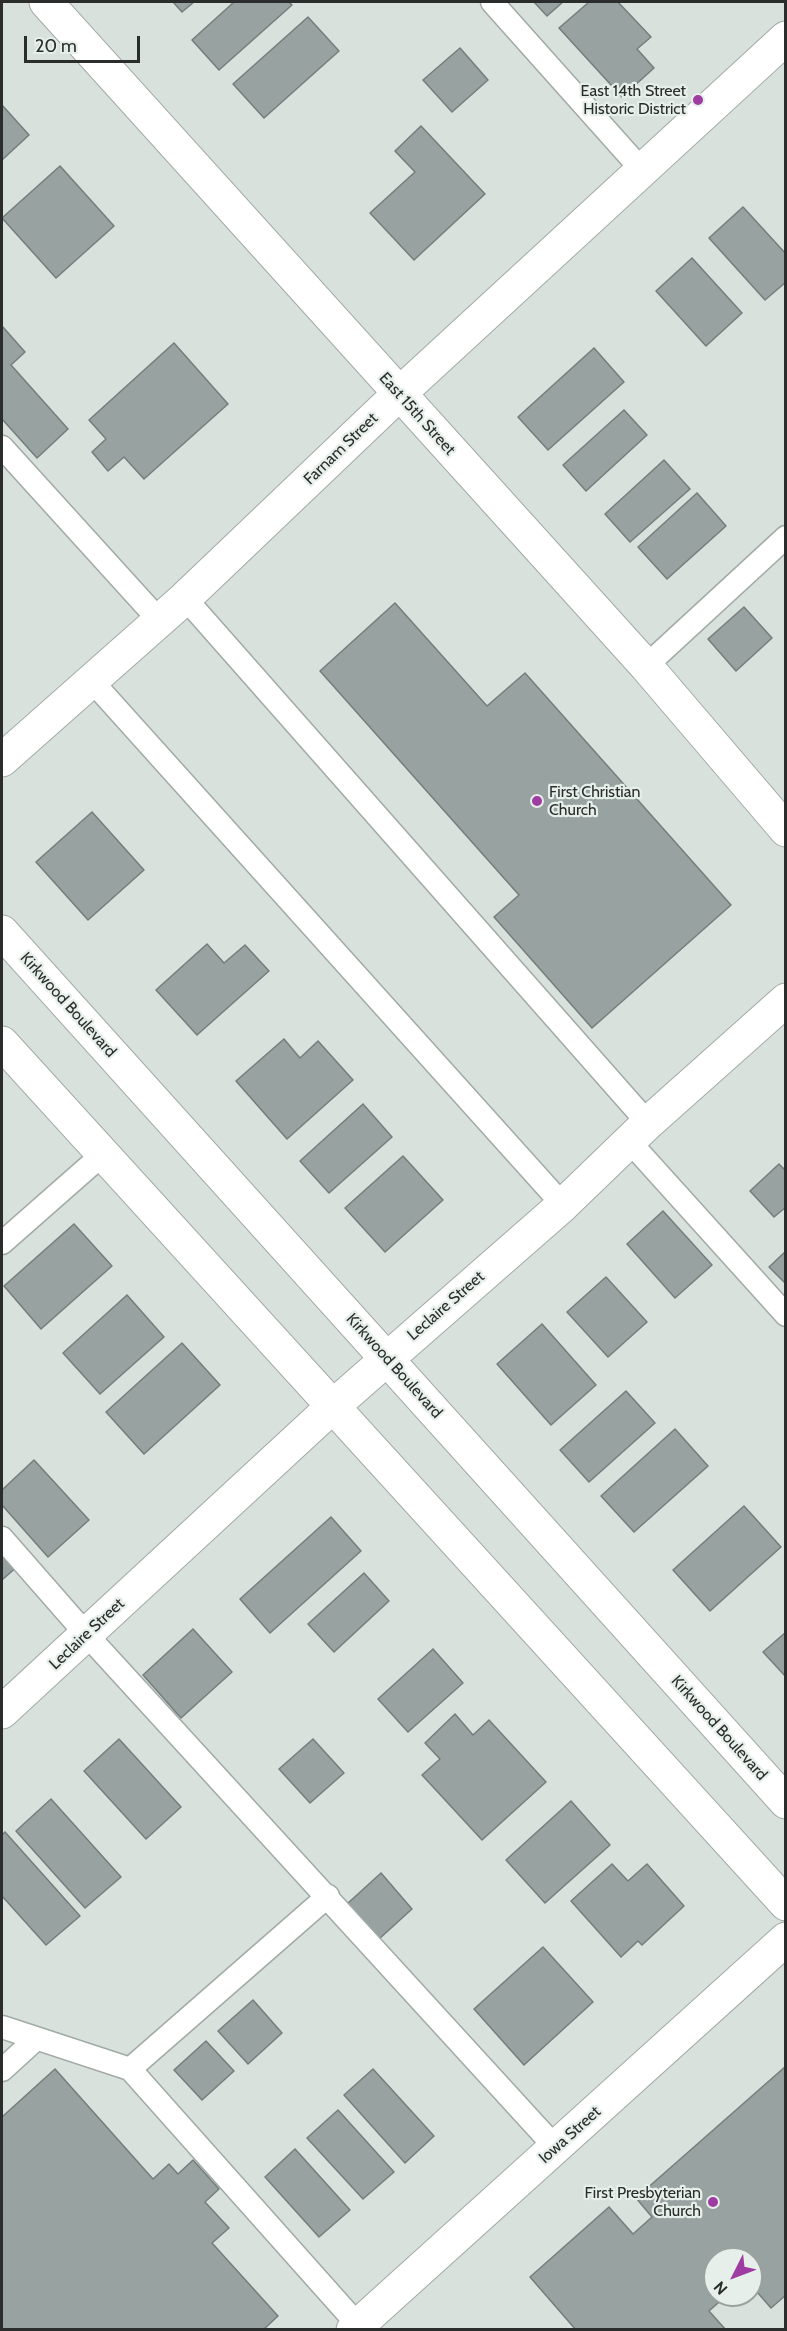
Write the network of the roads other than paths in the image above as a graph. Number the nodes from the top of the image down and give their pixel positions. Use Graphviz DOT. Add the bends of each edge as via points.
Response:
graph roads {
  1 [pos="46,2"];
  2 [pos="492,2"];
  3 [pos="786,38"];
  4 [pos="641,169"];
  5 [pos="399,394"];
  6 [pos="2,447"];
  7 [pos="786,537"];
  8 [pos="185,598"];
  9 [pos="159,620"];
  10 [pos="646,666"];
  11 [pos="91,680"];
  12 [pos="2,760"];
  13 [pos="786,830"];
  14 [pos="2,932"];
  15 [pos="786,1000"];
  16 [pos="2,1044"];
  17 [pos="639,1132"];
  18 [pos="102,1155"];
  19 [pos="563,1205"];
  20 [pos="2,1243"];
  21 [pos="786,1315"];
  22 [pos="386,1358"];
  23 [pos="331,1407"];
  24 [pos="2,1538"];
  25 [pos="86,1634"];
  26 [pos="2,1712"];
  27 [pos="786,1802"];
  28 [pos="328,1896"];
  29 [pos="786,1904"];
  30 [pos="786,1939"];
  31 [pos="2,2027"];
  32 [pos="36,2038"];
  33 [pos="130,2069"];
  34 [pos="2,2070"];
  35 [pos="556,2148"];
  36 [pos="355,2327"];
  1 -- 5 [label="street, East 15th Street"];
  2 -- 4 [label="lane"];
  3 -- 4 [label="street, Farnam Street"];
  4 -- 5 [label="street, Farnam Street"];
  5 -- 8 [label="street, Farnam Street"];
  5 -- 10 [label="street, East 15th Street"];
  6 -- 9 [label="lane"];
  7 -- 10 [label="lane"];
  8 -- 9 [label="street, Farnam Street"];
  8 -- 17 [label="lane"];
  9 -- 11 [label="street, Farnam Street"];
  10 -- 13 [label="street, East 15th Street"];
  11 -- 12 [label="street, Farnam Street"];
  11 -- 19 [label="lane"];
  14 -- 22 [label="street, Kirkwood Boulevard"];
  15 -- 17 [label="street, Leclaire Street"];
  16 -- 18 [label="street"];
  17 -- 19 [label="street, Leclaire Street"];
  17 -- 21 [label="lane"];
  18 -- 20 [label="lane"];
  18 -- 23 [label="street"];
  19 -- 22 [label="street, Leclaire Street"];
  22 -- 23 [label="street, Leclaire Street"];
  22 -- 27 [label="street, Kirkwood Boulevard"];
  23 -- 25 [label="street, Leclaire Street"];
  23 -- 29 [label="street"];
  24 -- 25 [label="lane"];
  25 -- 26 [label="street, Leclaire Street"];
  25 -- 28 [label="lane"];
  28 -- 33 [label="lane"];
  28 -- 35 [label="lane"];
  30 -- 35 [label="street, Iowa Street"];
  31 -- 32 [label="lane"];
  32 -- 33 [label="lane"];
  32 -- 34 [label="lane"];
  33 -- 36 [label="lane"];
  35 -- 36 [label="street, Iowa Street"];
}
